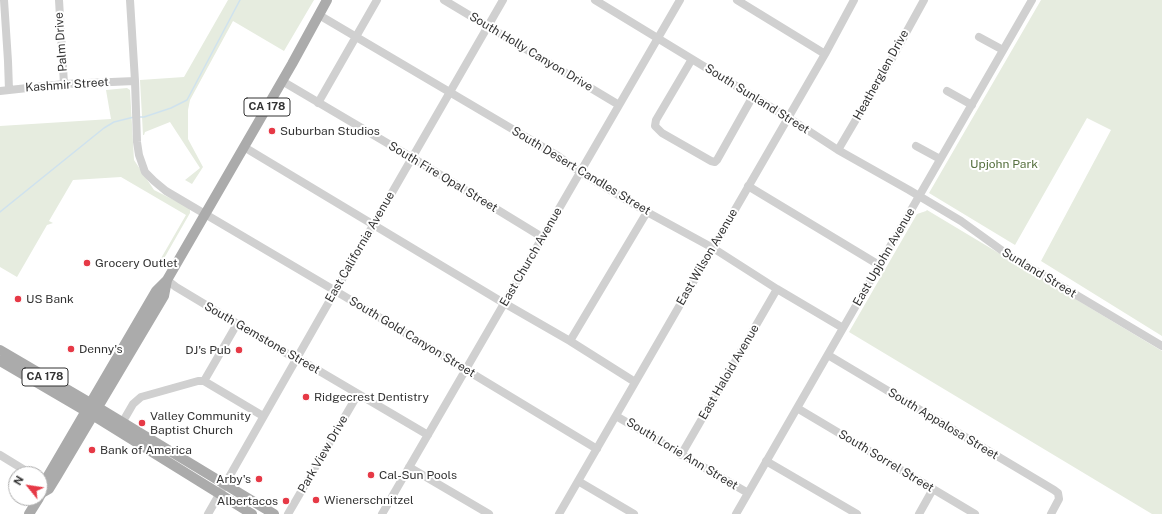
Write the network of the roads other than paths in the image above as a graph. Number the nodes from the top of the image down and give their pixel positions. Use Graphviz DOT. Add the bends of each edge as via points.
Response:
graph roads {
  1 [pos="4,0"];
  2 [pos="59,0"];
  3 [pos="130,0"];
  4 [pos="327,0"];
  5 [pos="377,0"];
  6 [pos="444,0"];
  7 [pos="503,0"];
  8 [pos="595,0"];
  9 [pos="680,0"];
  10 [pos="738,0"];
  11 [pos="854,0"];
  12 [pos="924,0"];
  13 [pos="1032,0"];
  14 [pos="319,14"];
  15 [pos="488,27"];
  16 [pos="356,37"];
  17 [pos="980,37"];
  18 [pos="657,38"];
  19 [pos="1003,50"];
  20 [pos="825,54"];
  21 [pos="692,59"];
  22 [pos="135,81"];
  23 [pos="282,81"];
  24 [pos="64,84"];
  25 [pos="9,90"];
  26 [pos="0,91"];
  27 [pos="947,91"];
  28 [pos="450,93"];
  29 [pos="753,96"];
  30 [pos="318,102"];
  31 [pos="619,105"];
  32 [pos="972,105"];
  33 [pos="788,118"];
  34 [pos="916,146"];
  35 [pos="244,147"];
  36 [pos="838,150"];
  37 [pos="412,158"];
  38 [pos="940,159"];
  39 [pos="580,172"];
  40 [pos="748,186"];
  41 [pos="919,196"];
  42 [pos="647,212"];
  43 [pos="205,214"];
  44 [pos="373,225"];
  45 [pos="542,237"];
  46 [pos="712,248"];
  47 [pos="879,265"];
  48 [pos="167,280"];
  49 [pos="778,289"];
  50 [pos="334,291"];
  51 [pos="504,303"];
  52 [pos="237,324"];
  53 [pos="843,328"];
  54 [pos="570,341"];
  55 [pos="1162,346"];
  56 [pos="1,354"];
  57 [pos="828,355"];
  58 [pos="296,359"];
  59 [pos="466,370"];
  60 [pos="204,381"];
  61 [pos="635,382"];
  62 [pos="358,394"];
  63 [pos="797,408"];
  64 [pos="92,410"];
  65 [pos="263,416"];
  66 [pos="616,416"];
  67 [pos="122,423"];
  68 [pos="428,435"];
  69 [pos="597,449"];
  70 [pos="0,455"];
  71 [pos="681,455"];
  72 [pos="766,461"];
  73 [pos="19,466"];
  74 [pos="409,467"];
  75 [pos="48,471"];
  76 [pos="57,476"];
  77 [pos="48,477"];
  78 [pos="578,481"];
  79 [pos="224,484"];
  80 [pos="933,489"];
  81 [pos="48,490"];
  82 [pos="748,493"];
  83 [pos="219,494"];
  84 [pos="208,514"];
  85 [pos="252,514"];
  86 [pos="274,514"];
  87 [pos="288,514"];
  88 [pos="382,514"];
  89 [pos="489,514"];
  90 [pos="559,514"];
  91 [pos="634,514"];
  92 [pos="736,514"];
  93 [pos="857,514"];
  94 [pos="919,514"];
  95 [pos="975,514"];
  96 [pos="1051,514"];
  1 -- 25 [label="street"];
  2 -- 24 [label="street, Palm Drive"];
  3 -- 22 [label="street, South Gold Canyon Street"];
  4 -- 14 [label="main road, CA 178"];
  5 -- 16 [label="street"];
  6 -- 15 [label="street, South Holly Canyon Drive"];
  7 -- 15 [label="street, East California Avenue"];
  8 -- 18 [label="street, South Sunland Street"];
  9 -- 18 [label="street, East Church Avenue"];
  10 -- 20 [label="street"];
  11 -- 20 [label="street, East Wilson Avenue"];
  12 -- 36 [label="street, Heatherglen Drive"];
  13 -- 19 [label="street, East Upjohn Avenue"];
  14 -- 16 [label="street, South Desert Candles Street"];
  14 -- 23 [label="main road, CA 178"];
  15 -- 28 [label="street, East California Avenue"];
  15 -- 31 [label="street, South Holly Canyon Drive"];
  16 -- 28 [label="street, South Desert Candles Street"];
  16 -- 30 [label="street"];
  17 -- 19 [label="street"];
  18 -- 21 [label="street, South Sunland Street"];
  18 -- 31 [label="street, East Church Avenue"];
  19 -- 32 [label="street, East Upjohn Avenue"];
  20 -- 33 [label="street, East Wilson Avenue"];
  21 -- 29 [label="street, South Sunland Street"];
  21 -- 29 [label="street" via="656,120 655,126 662,133 713,162 717,160"];
  22 -- 24 [label="street, Kashmir Street"];
  22 -- 43 [label="street, South Gold Canyon Street" via="138,142 146,172 166,191"];
  23 -- 30 [label="street, South Fire Opal Street"];
  23 -- 35 [label="main road, CA 178"];
  24 -- 25 [label="street, Kashmir Street"];
  25 -- 26 [label="street, Kashmir Street"];
  27 -- 32 [label="street"];
  28 -- 37 [label="street, East California Avenue"];
  28 -- 39 [label="street, South Desert Candles Street" via="558,156"];
  29 -- 33 [label="street, South Sunland Street"];
  30 -- 37 [label="street, South Fire Opal Street"];
  31 -- 39 [label="street, East Church Avenue"];
  32 -- 38 [label="street, East Upjohn Avenue"];
  33 -- 36 [label="street, South Sunland Street"];
  33 -- 40 [label="street, East Wilson Avenue"];
  34 -- 38 [label="street"];
  35 -- 43 [label="main road, CA 178"];
  35 -- 44 [label="street"];
  36 -- 41 [label="street, South Sunland Street"];
  37 -- 44 [label="street, East California Avenue"];
  37 -- 45 [label="street, South Fire Opal Street"];
  38 -- 41 [label="street, East Upjohn Avenue"];
  39 -- 42 [label="street, South Desert Candles Street"];
  39 -- 45 [label="street, East Church Avenue"];
  40 -- 46 [label="street, East Wilson Avenue"];
  40 -- 47 [label="street"];
  41 -- 47 [label="street, East Upjohn Avenue"];
  41 -- 55 [label="street, Sunland Street" via="973,229 1004,252"];
  42 -- 46 [label="street, South Desert Candles Street"];
  42 -- 54 [label="street"];
  43 -- 48 [label="main road, CA 178"];
  43 -- 50 [label="street, South Gold Canyon Street"];
  44 -- 50 [label="street, East California Avenue"];
  44 -- 51 [label="street"];
  45 -- 51 [label="street, East Church Avenue"];
  46 -- 49 [label="street, South Desert Candles Street"];
  46 -- 61 [label="street, East Wilson Avenue"];
  47 -- 53 [label="street, East Upjohn Avenue"];
  48 -- 52 [label="street, South Gemstone Street"];
  48 -- 64 [label="main road, CA 178" via="156,291"];
  49 -- 53 [label="street, South Desert Candles Street"];
  49 -- 71 [label="street, East Haloid Avenue"];
  50 -- 58 [label="street, East California Avenue"];
  50 -- 59 [label="street, South Gold Canyon Street"];
  51 -- 54 [label="street"];
  51 -- 59 [label="street, East Church Avenue"];
  52 -- 58 [label="street, South Gemstone Street"];
  52 -- 60 [label="street"];
  53 -- 57 [label="street, East Upjohn Avenue"];
  54 -- 61 [label="street"];
  56 -- 64 [label="main road, CA 178"];
  57 -- 63 [label="street, East Upjohn Avenue"];
  57 -- 96 [label="street, South Appalosa Street" via="1058,493 1059,499"];
  58 -- 62 [label="street, South Gemstone Street"];
  58 -- 65 [label="street, East California Avenue"];
  59 -- 68 [label="street, East Church Avenue"];
  59 -- 69 [label="street, South Gold Canyon Street"];
  60 -- 65 [label="street"];
  60 -- 67 [label="street" via="141,397 133,404"];
  61 -- 66 [label="street, East Wilson Avenue"];
  62 -- 68 [label="street, South Gemstone Street"];
  62 -- 87 [label="street, Park View Drive"];
  63 -- 72 [label="street, East Upjohn Avenue"];
  63 -- 80 [label="street, South Sorrel Street"];
  64 -- 67 [label="main road"];
  64 -- 75 [label="main road"];
  64 -- 76 [label="main road"];
  64 -- 83 [label="main road"];
  65 -- 79 [label="street, East California Avenue"];
  66 -- 69 [label="street, East Wilson Avenue"];
  66 -- 71 [label="street, South Lorie Ann Street"];
  67 -- 79 [label="main road"];
  68 -- 74 [label="street, East Church Avenue"];
  69 -- 78 [label="street, East Wilson Avenue"];
  70 -- 73 [label="street"];
  71 -- 82 [label="street, South Lorie Ann Street"];
  72 -- 82 [label="street, East Upjohn Avenue"];
  72 -- 93 [label="street"];
  74 -- 88 [label="street, East Church Avenue"];
  74 -- 89 [label="street"];
  76 -- 77 [label="street"];
  76 -- 81 [label="main road"];
  78 -- 90 [label="street, East Wilson Avenue"];
  78 -- 91 [label="street"];
  79 -- 83 [label="street, East California Avenue"];
  79 -- 86 [label="main road"];
  80 -- 94 [label="street"];
  80 -- 95 [label="street, South Sorrel Street"];
  82 -- 92 [label="street, East Upjohn Avenue"];
  83 -- 84 [label="street, East California Avenue"];
  83 -- 85 [label="main road"];
}
